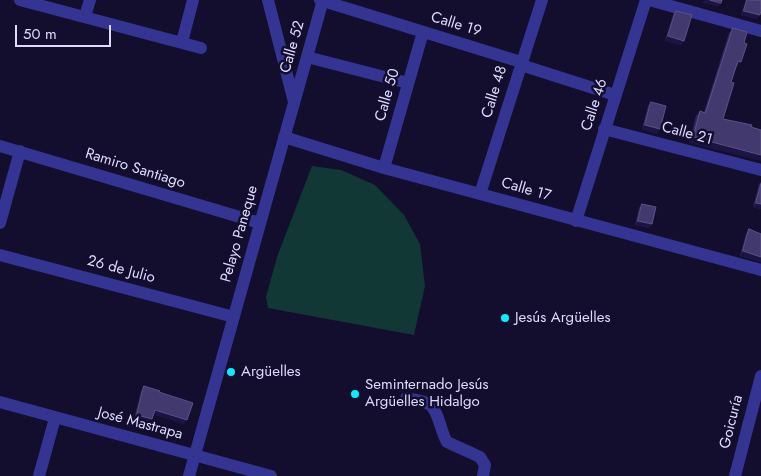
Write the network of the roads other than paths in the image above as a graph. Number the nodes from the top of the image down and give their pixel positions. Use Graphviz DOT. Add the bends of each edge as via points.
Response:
graph roads {
  1 [pos="20,0"];
  2 [pos="90,0"];
  3 [pos="193,0"];
  4 [pos="268,0"];
  5 [pos="322,0"];
  6 [pos="542,0"];
  7 [pos="648,0"];
  8 [pos="85,16"];
  9 [pos="761,31"];
  10 [pos="423,32"];
  11 [pos="182,42"];
  12 [pos="201,48"];
  13 [pos="307,57"];
  14 [pos="521,64"];
  15 [pos="408,83"];
  16 [pos="615,95"];
  17 [pos="294,102"];
  18 [pos="604,129"];
  19 [pos="284,137"];
  20 [pos="0,146"];
  21 [pos="20,151"];
  22 [pos="384,168"];
  23 [pos="761,170"];
  24 [pos="480,194"];
  25 [pos="576,221"];
  26 [pos="0,223"];
  27 [pos="260,223"];
  28 [pos="0,255"];
  29 [pos="761,270"];
  30 [pos="234,317"];
  31 [pos="761,376"];
  32 [pos="406,398"];
  33 [pos="0,402"];
  34 [pos="55,418"];
  35 [pos="195,455"];
  36 [pos="39,476"];
  37 [pos="189,476"];
  38 [pos="271,476"];
  39 [pos="483,476"];
  40 [pos="735,476"];
  1 -- 8 [label="street"];
  2 -- 8 [label="street"];
  3 -- 11 [label="street"];
  4 -- 17 [label="street"];
  5 -- 10 [label="street, Calle 19"];
  5 -- 13 [label="street, Calle 52"];
  6 -- 14 [label="street, Calle 48"];
  7 -- 9 [label="street"];
  7 -- 16 [label="street, Calle 46"];
  8 -- 11 [label="street"];
  10 -- 14 [label="street, Calle 19"];
  10 -- 15 [label="street, Calle 50"];
  11 -- 12 [label="street"];
  13 -- 15 [label="street"];
  13 -- 17 [label="street, Calle 52"];
  14 -- 16 [label="street, Calle 19"];
  14 -- 24 [label="street, Calle 48"];
  15 -- 22 [label="street, Calle 50"];
  16 -- 18 [label="street, Calle 46"];
  17 -- 19 [label="street, Pelayo Paneque"];
  18 -- 23 [label="street, Calle 21"];
  18 -- 25 [label="street, Calle 46"];
  19 -- 22 [label="street, Calle 17"];
  19 -- 27 [label="street, Pelayo Paneque"];
  20 -- 21 [label="street, Ramiro Santiago"];
  21 -- 26 [label="street"];
  21 -- 27 [label="street, Ramiro Santiago"];
  22 -- 24 [label="street, Calle 17"];
  24 -- 25 [label="street, Calle 17"];
  25 -- 29 [label="street, Calle 17"];
  27 -- 30 [label="street, Pelayo Paneque"];
  28 -- 30 [label="street, 26 de Julio"];
  30 -- 35 [label="street, Pelayo Paneque"];
  31 -- 40 [label="street, Goicuría"];
  32 -- 39 [label="street" via="423,401 436,410 444,438 480,457 485,465"];
  33 -- 34 [label="street, José Mastrapa"];
  34 -- 35 [label="street, José Mastrapa"];
  34 -- 36 [label="street"];
  35 -- 37 [label="street, Pelayo Paneque"];
  35 -- 38 [label="street, José Mastrapa"];
}
